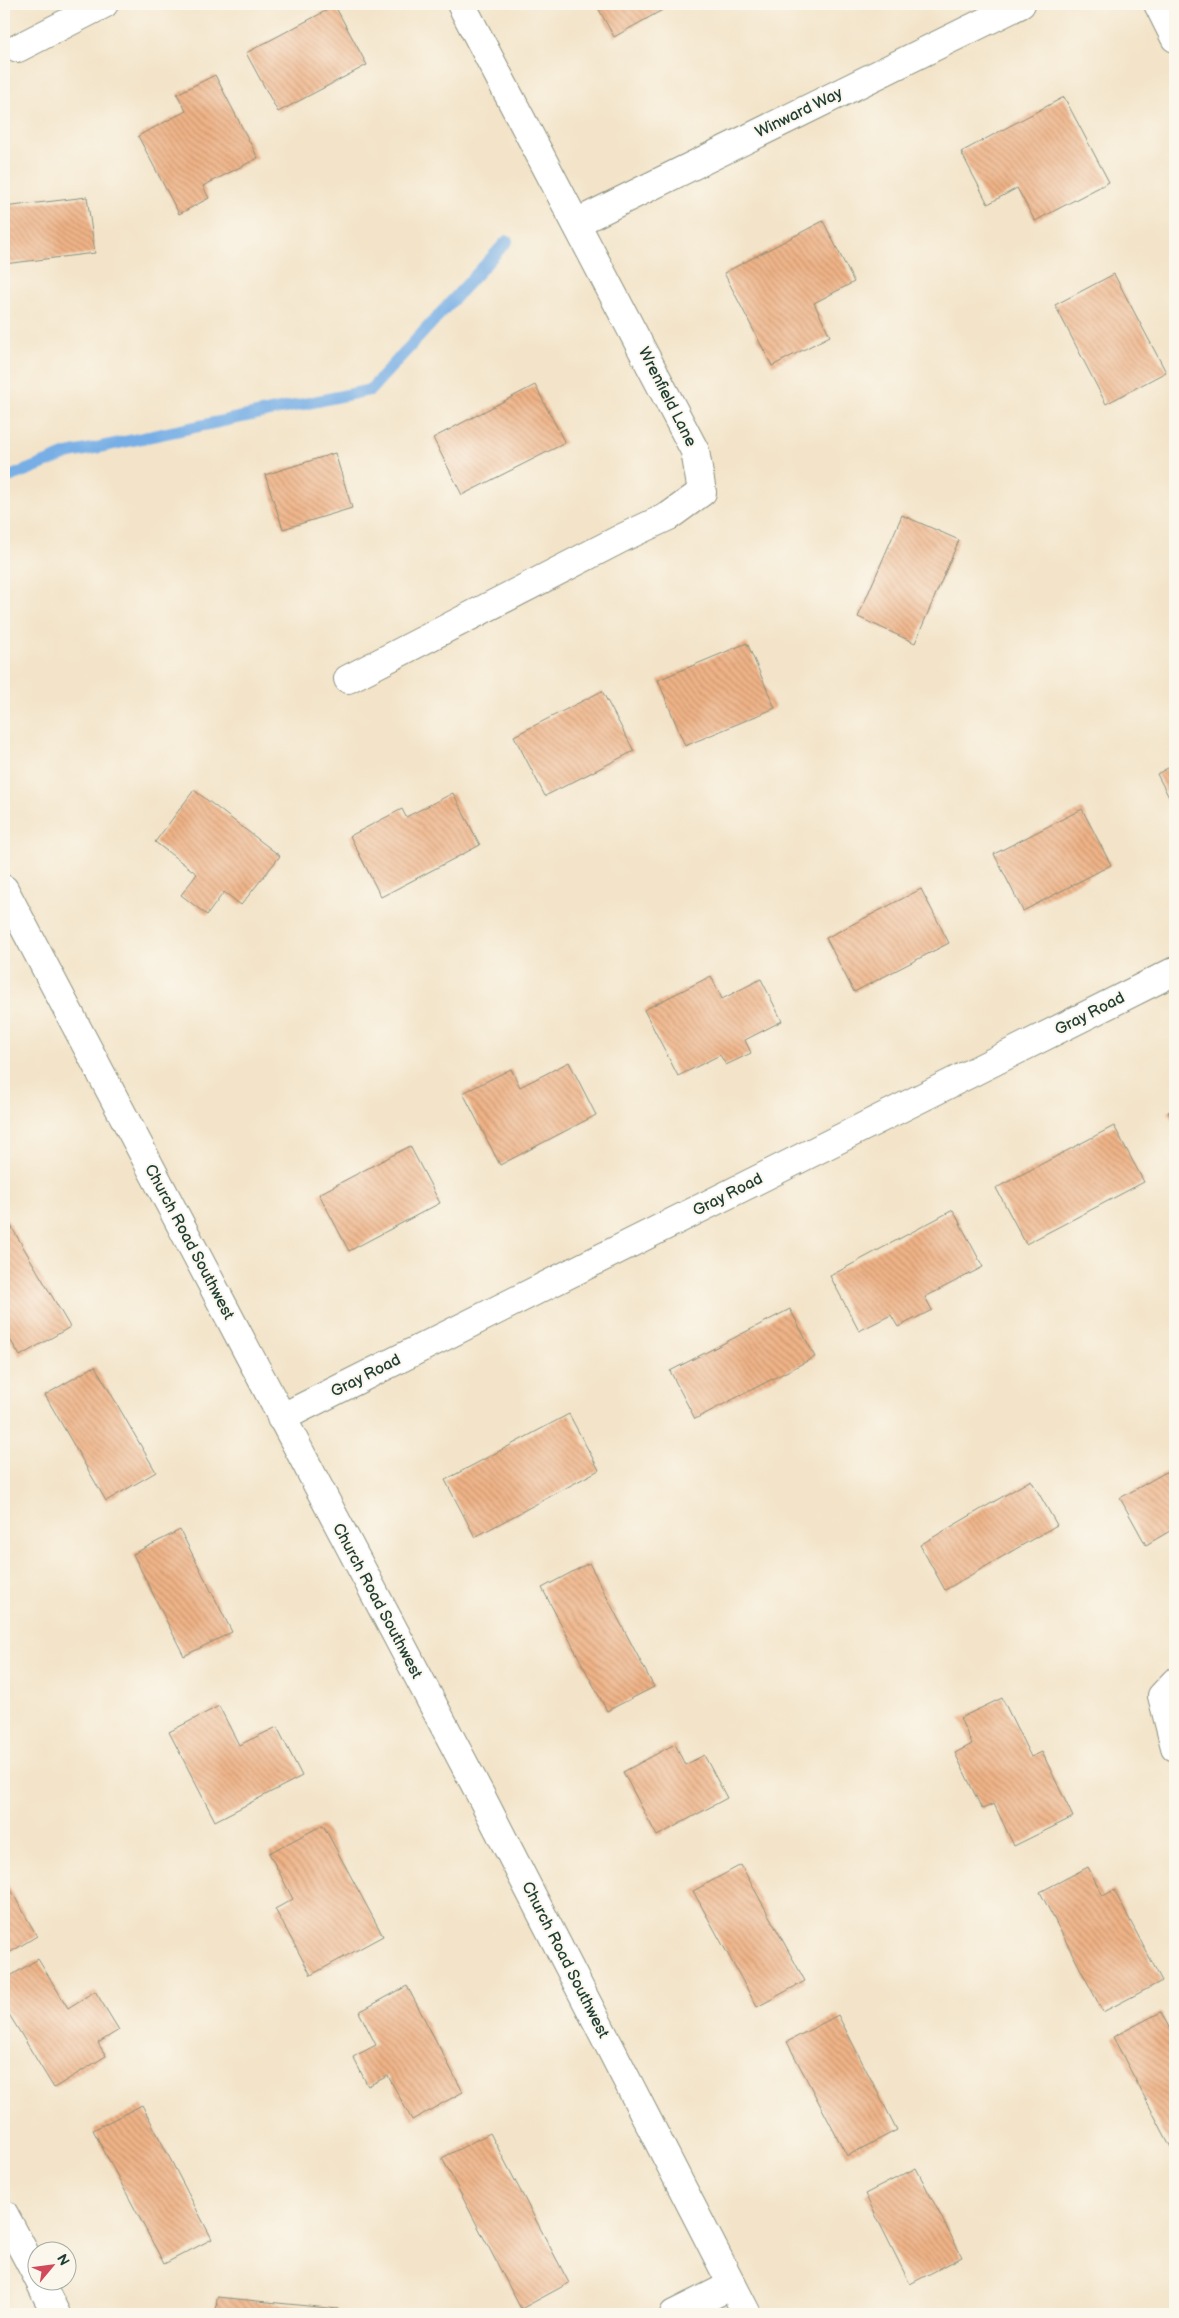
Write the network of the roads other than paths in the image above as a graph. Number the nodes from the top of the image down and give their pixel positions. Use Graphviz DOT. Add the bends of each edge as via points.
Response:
graph roads {
  1 [pos="104,4"];
  2 [pos="461,4"];
  3 [pos="1021,4"];
  4 [pos="1158,4"];
  5 [pos="1175,38"];
  6 [pos="18,48"];
  7 [pos="576,223"];
  8 [pos="348,679"];
  9 [pos="4,889"];
  10 [pos="1175,971"];
  11 [pos="281,1418"];
  12 [pos="1175,1682"];
  13 [pos="1175,1748"];
  14 [pos="4,2214"];
  15 [pos="28,2260"];
  16 [pos="732,2284"];
  17 [pos="44,2290"];
  18 [pos="56,2314"];
  19 [pos="674,2314"];
  20 [pos="747,2314"];
  1 -- 6 [label="street"];
  2 -- 7 [label="street, Wrenfield Lane"];
  3 -- 7 [label="street, Winward Way"];
  4 -- 5 [label="street"];
  7 -- 8 [label="street, Wrenfield Lane" via="695,451 702,492 669,516"];
  9 -- 11 [label="street, Church Road Southwest"];
  10 -- 11 [label="street, Gray Road"];
  11 -- 16 [label="street, Church Road Southwest" via="480,1794"];
  12 -- 13 [label="street" via="1162,1696"];
  14 -- 15 [label="street"];
  16 -- 19 [label="street"];
  16 -- 20 [label="street, Church Road Southwest"];
  17 -- 18 [label="street"];
}
